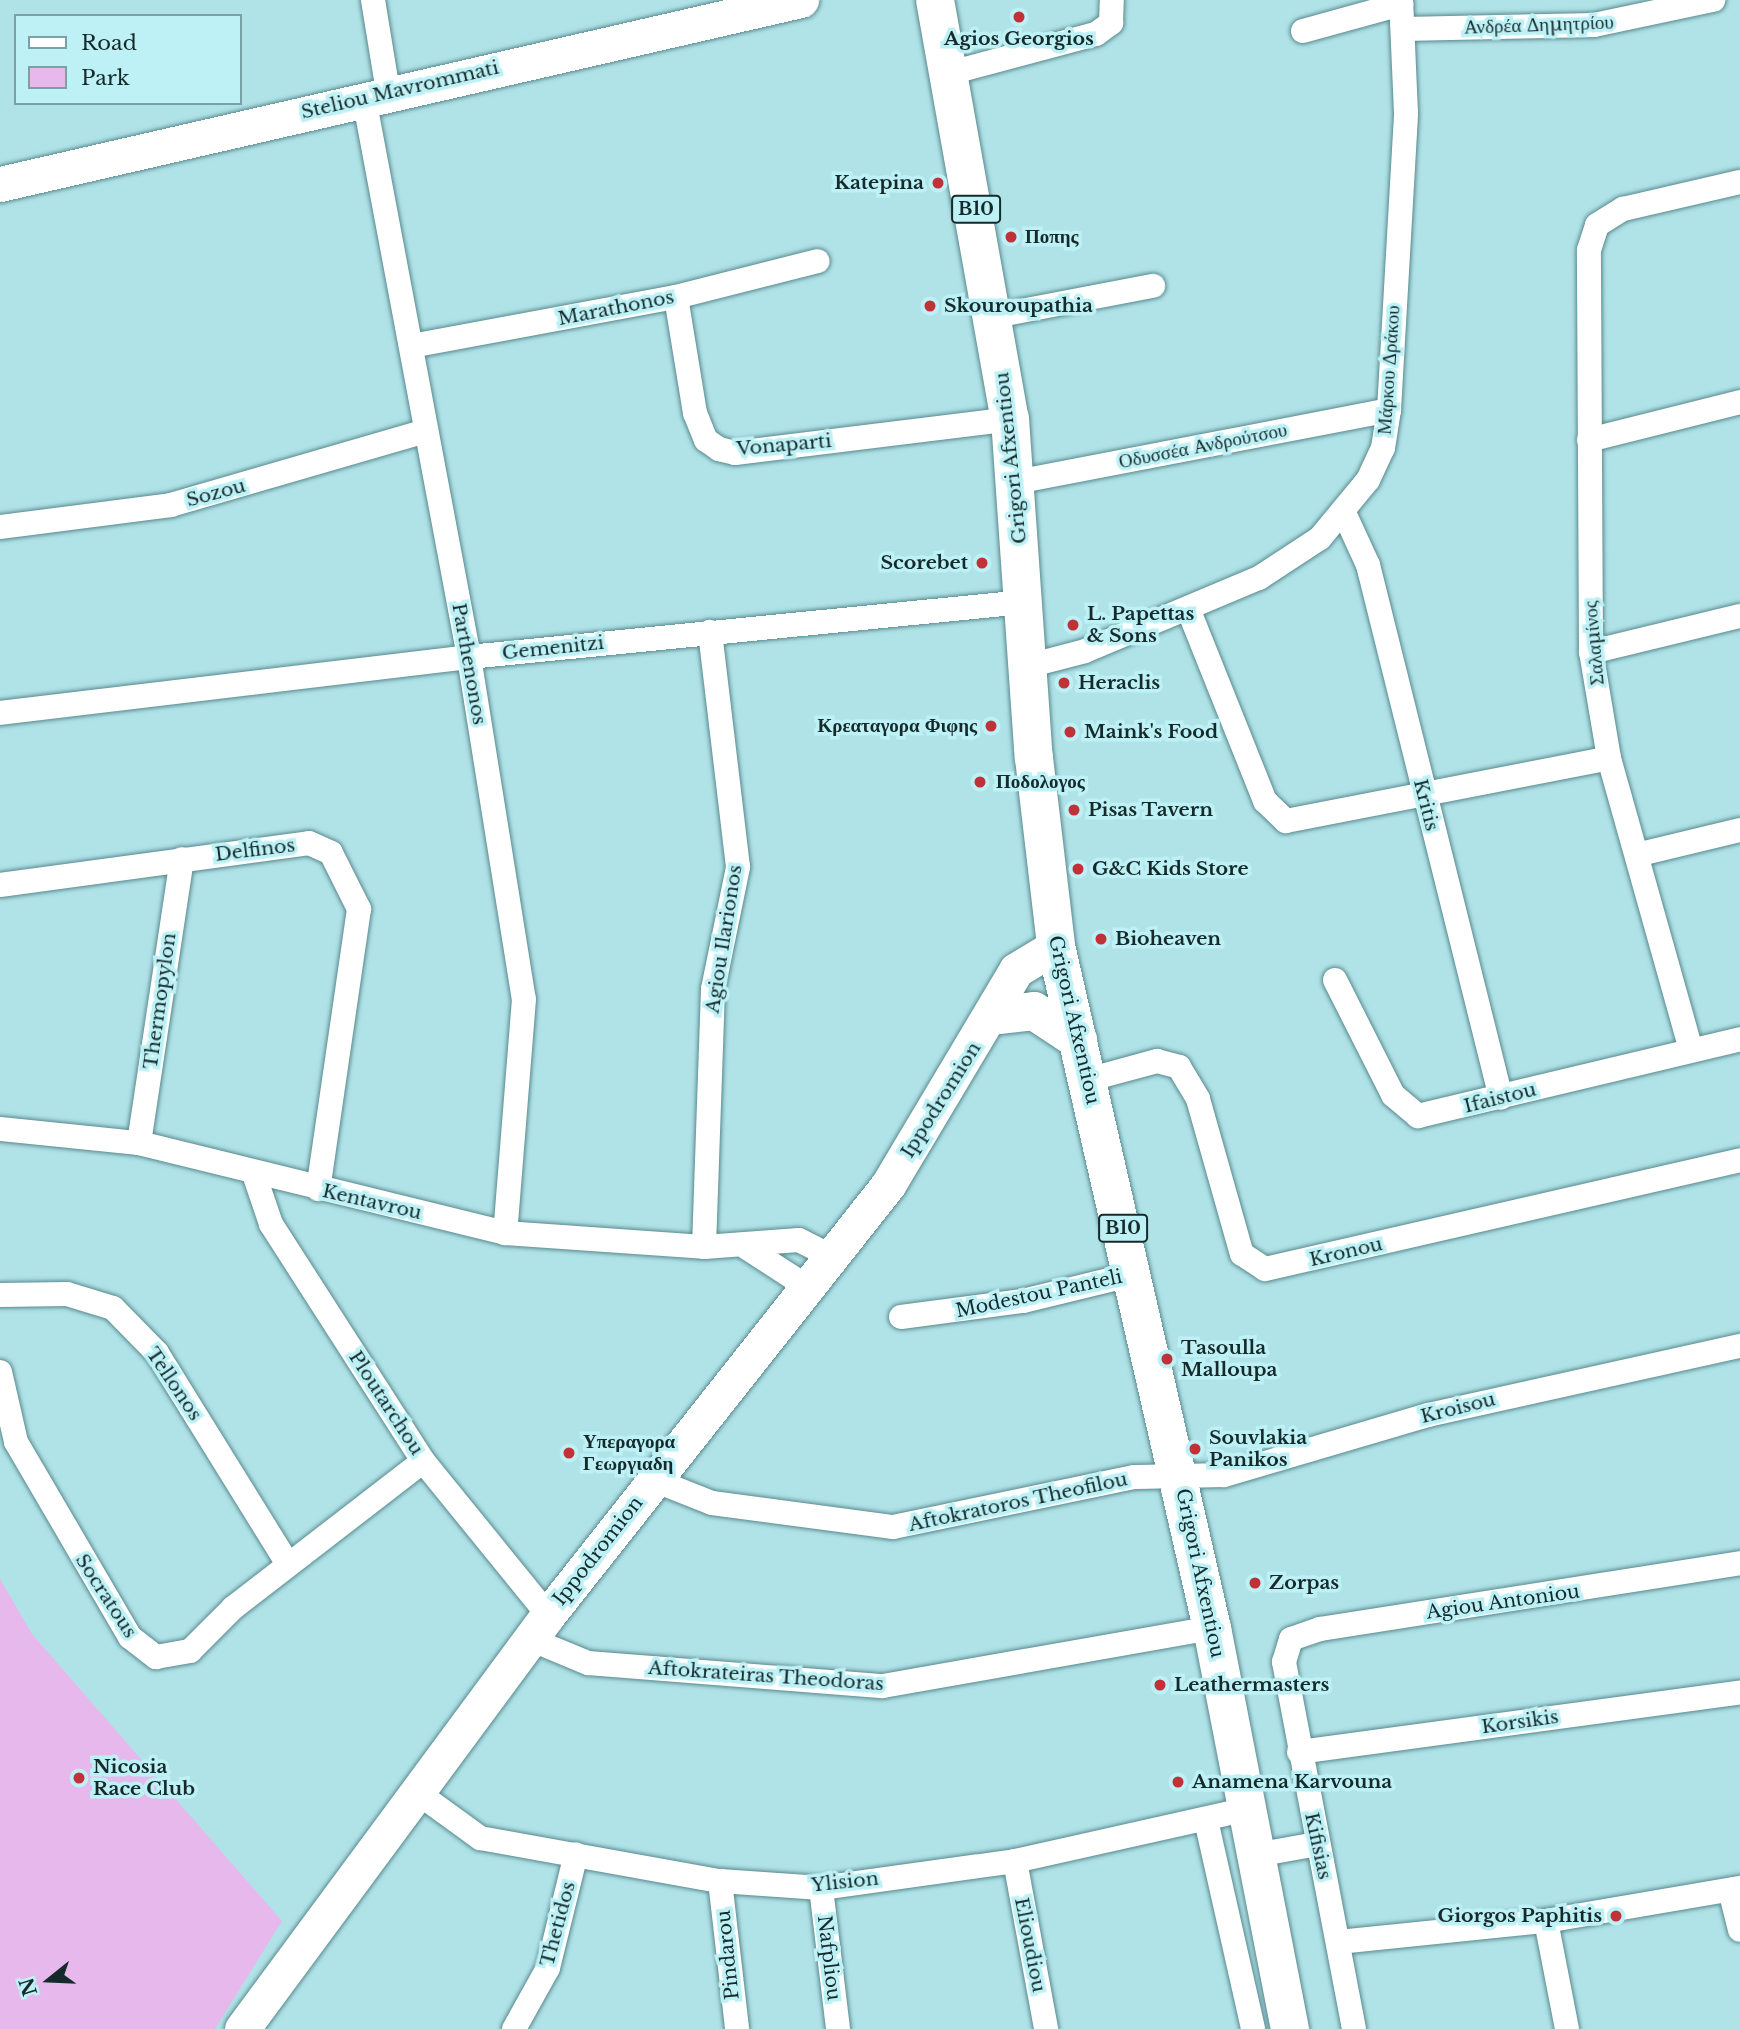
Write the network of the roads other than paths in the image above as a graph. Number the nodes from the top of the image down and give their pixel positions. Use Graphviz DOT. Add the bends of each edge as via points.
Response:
graph roads {
  1 [pos="373,0"];
  2 [pos="801,0"];
  3 [pos="935,0"];
  4 [pos="1112,0"];
  5 [pos="1713,0"];
  6 [pos="1401,2"];
  7 [pos="1403,29"];
  8 [pos="1303,31"];
  9 [pos="950,74"];
  10 [pos="377,95"];
  11 [pos="1740,181"];
  12 [pos="0,184"];
  13 [pos="818,261"];
  14 [pos="1153,286"];
  15 [pos="676,297"];
  16 [pos="995,316"];
  17 [pos="411,346"];
  18 [pos="1740,401"];
  19 [pos="1390,410"];
  20 [pos="1010,419"];
  21 [pos="425,431"];
  22 [pos="1589,440"];
  23 [pos="1016,482"];
  24 [pos="1345,515"];
  25 [pos="0,527"];
  26 [pos="1024,602"];
  27 [pos="1189,611"];
  28 [pos="1740,616"];
  29 [pos="710,632"];
  30 [pos="1591,652"];
  31 [pos="469,657"];
  32 [pos="1028,666"];
  33 [pos="0,713"];
  34 [pos="1609,758"];
  35 [pos="1424,797"];
  36 [pos="1740,830"];
  37 [pos="1640,854"];
  38 [pos="181,859"];
  39 [pos="0,886"];
  40 [pos="1056,946"];
  41 [pos="1335,980"];
  42 [pos="992,1016"];
  43 [pos="1740,1039"];
  44 [pos="1078,1040"];
  45 [pos="1691,1050"];
  46 [pos="1087,1080"];
  47 [pos="1501,1098"];
  48 [pos="0,1129"];
  49 [pos="139,1143"];
  50 [pos="1740,1160"];
  51 [pos="254,1174"];
  52 [pos="318,1189"];
  53 [pos="505,1233"];
  54 [pos="704,1247"];
  55 [pos="747,1248"];
  56 [pos="832,1257"];
  57 [pos="1134,1274"];
  58 [pos="809,1288"];
  59 [pos="0,1295"];
  60 [pos="901,1317"];
  61 [pos="1740,1346"];
  62 [pos="0,1372"];
  63 [pos="423,1461"];
  64 [pos="1179,1479"];
  65 [pos="654,1480"];
  66 [pos="1740,1563"];
  67 [pos="288,1564"];
  68 [pos="539,1627"];
  69 [pos="1212,1628"];
  70 [pos="1284,1662"];
  71 [pos="1740,1692"];
  72 [pos="1299,1752"];
  73 [pos="414,1790"];
  74 [pos="1248,1809"];
  75 [pos="1206,1820"];
  76 [pos="1317,1844"];
  77 [pos="576,1854"];
  78 [pos="1256,1855"];
  79 [pos="1014,1861"];
  80 [pos="720,1881"];
  81 [pos="821,1888"];
  82 [pos="1735,1889"];
  83 [pos="1546,1922"];
  84 [pos="1740,1930"];
  85 [pos="1338,1942"];
  86 [pos="242,2029"];
  87 [pos="514,2029"];
  88 [pos="737,2029"];
  89 [pos="838,2029"];
  90 [pos="1046,2029"];
  91 [pos="1253,2029"];
  92 [pos="1290,2029"];
  93 [pos="1354,2029"];
  94 [pos="1567,2029"];
  1 -- 10 [label="street, Parthenonos"];
  2 -- 10 [label="street, Steliou Mavrommati"];
  3 -- 9 [label="main road, Grigori Afxentiou / B10"];
  4 -- 9 [label="street" via="1111,23 1096,34"];
  5 -- 7 [label="street, Ανδρέα Δημητρίου" via="1594,25"];
  6 -- 7 [label="street, Μάρκου Δράκου"];
  6 -- 8 [label="street, Μάρκου Δράκου"];
  7 -- 19 [label="street, Μάρκου Δράκου" via="1406,113"];
  9 -- 16 [label="main road, Grigori Afxentiou / B10"];
  10 -- 12 [label="street, Steliou Mavrommati"];
  10 -- 17 [label="street, Parthenonos"];
  11 -- 22 [label="street, Σαλαμίνος" via="1623,209 1597,225 1589,250"];
  13 -- 15 [label="street, Marathonos"];
  14 -- 16 [label="street"];
  15 -- 17 [label="street, Marathonos"];
  15 -- 20 [label="street, Vonaparti" via="695,413 706,440 719,449 735,453"];
  16 -- 20 [label="main road, Grigori Afxentiou / B10"];
  17 -- 21 [label="street, Parthenonos"];
  18 -- 22 [label="street"];
  19 -- 23 [label="street, Οδυσσέα Ανδρούτσου"];
  19 -- 24 [label="street, Μάρκου Δράκου" via="1383,448"];
  20 -- 23 [label="main road, Grigori Afxentiou / B10"];
  21 -- 25 [label="street, Sozou" via="171,505"];
  21 -- 31 [label="street, Parthenonos"];
  22 -- 30 [label="street, Σαλαμίνος"];
  23 -- 26 [label="main road, Grigori Afxentiou / B10"];
  24 -- 27 [label="street, Μάρκου Δράκου" via="1295,557"];
  24 -- 35 [label="street, Kritis" via="1368,565"];
  26 -- 29 [label="street, Gemenitzi"];
  26 -- 32 [label="main road, Grigori Afxentiou / B10"];
  27 -- 32 [label="street, Μάρκου Δράκου"];
  27 -- 35 [label="street" via="1272,812 1304,822"];
  28 -- 30 [label="street"];
  29 -- 31 [label="street, Gemenitzi"];
  29 -- 54 [label="street, Agiou Ilarionos" via="738,867 713,989"];
  30 -- 34 [label="street, Σαλαμίνος"];
  31 -- 33 [label="street, Gemenitzi"];
  31 -- 53 [label="street, Parthenonos" via="524,999"];
  32 -- 40 [label="main road, Grigori Afxentiou / B10"];
  34 -- 35 [label="street"];
  34 -- 37 [label="street, Σαλαμίνος"];
  35 -- 47 [label="street, Kritis"];
  36 -- 37 [label="street"];
  37 -- 45 [label="street, Σαλαμίνος"];
  38 -- 39 [label="street, Delfinos"];
  38 -- 49 [label="street, Thermopylon"];
  38 -- 52 [label="street, Delfinos" via="318,844 344,868 354,889 358,941"];
  40 -- 42 [label="street, Ippodromion" via="1023,962"];
  40 -- 44 [label="main road, Grigori Afxentiou / B10"];
  41 -- 47 [label="street, Ifaistou" via="1408,1112 1432,1115"];
  42 -- 44 [label="main road" via="1034,1011"];
  42 -- 56 [label="street, Ippodromion" via="927,1128"];
  43 -- 45 [label="street, Ifaistou"];
  44 -- 46 [label="main road, Grigori Afxentiou / B10"];
  45 -- 47 [label="street, Ifaistou"];
  46 -- 50 [label="street, Kronou" via="1157,1061 1179,1067 1198,1099 1242,1254 1265,1269"];
  46 -- 57 [label="main road, Grigori Afxentiou / B10"];
  48 -- 49 [label="street, Kentavrou"];
  49 -- 51 [label="street, Kentavrou"];
  51 -- 52 [label="street, Kentavrou"];
  51 -- 63 [label="street, Ploutarchou" via="271,1224"];
  52 -- 53 [label="street, Kentavrou"];
  53 -- 54 [label="street, Kentavrou"];
  54 -- 55 [label="street, Kentavrou"];
  55 -- 56 [label="street, Kentavrou" via="799,1240"];
  55 -- 58 [label="street"];
  56 -- 58 [label="street, Ippodromion"];
  57 -- 60 [label="street, Modestou Panteli" via="996,1306"];
  57 -- 64 [label="main road, Grigori Afxentiou / B10"];
  58 -- 65 [label="street, Ippodromion"];
  59 -- 67 [label="street, Tellonos" via="67,1294 113,1308 157,1353"];
  61 -- 64 [label="street, Kroisou" via="1428,1415 1224,1475"];
  62 -- 67 [label="street, Socratous" via="16,1442 77,1552 146,1653 168,1660 190,1651"];
  63 -- 67 [label="street, Socratous"];
  63 -- 68 [label="street, Ploutarchou"];
  64 -- 65 [label="street, Aftokratoros Theofilou" via="1134,1477 893,1527 712,1503"];
  64 -- 69 [label="main road, Grigori Afxentiou / B10"];
  65 -- 68 [label="street, Ippodromion"];
  66 -- 70 [label="street, Agiou Antoniou" via="1320,1629 1291,1639"];
  68 -- 69 [label="street, Aftokrateiras Theodoras" via="587,1663 883,1686"];
  68 -- 73 [label="street, Ippodromion"];
  69 -- 74 [label="main road, Grigori Afxentiou / B10"];
  70 -- 72 [label="street, Kifisias"];
  71 -- 72 [label="street, Korsikis"];
  72 -- 76 [label="street, Kifisias"];
  73 -- 77 [label="street, Ylision" via="471,1835"];
  73 -- 86 [label="street, Ippodromion"];
  74 -- 75 [label="street, Ylision"];
  74 -- 78 [label="main road, Grigori Afxentiou / B10"];
  75 -- 79 [label="street, Ylision"];
  75 -- 91 [label="street"];
  76 -- 78 [label="street"];
  76 -- 85 [label="street, Kifisias"];
  77 -- 80 [label="street, Ylision"];
  77 -- 87 [label="street, Thetidos" via="548,1968"];
  78 -- 92 [label="main road, Grigori Afxentiou / B10"];
  79 -- 81 [label="street, Ylision"];
  79 -- 90 [label="street, Elioudiou"];
  80 -- 81 [label="street, Ylision"];
  80 -- 88 [label="street, Pindarou"];
  81 -- 89 [label="street, Nafpliou"];
  82 -- 83 [label="street"];
  82 -- 84 [label="street"];
  83 -- 85 [label="street"];
  83 -- 94 [label="street"];
  85 -- 93 [label="street, Kifisias"];
}
